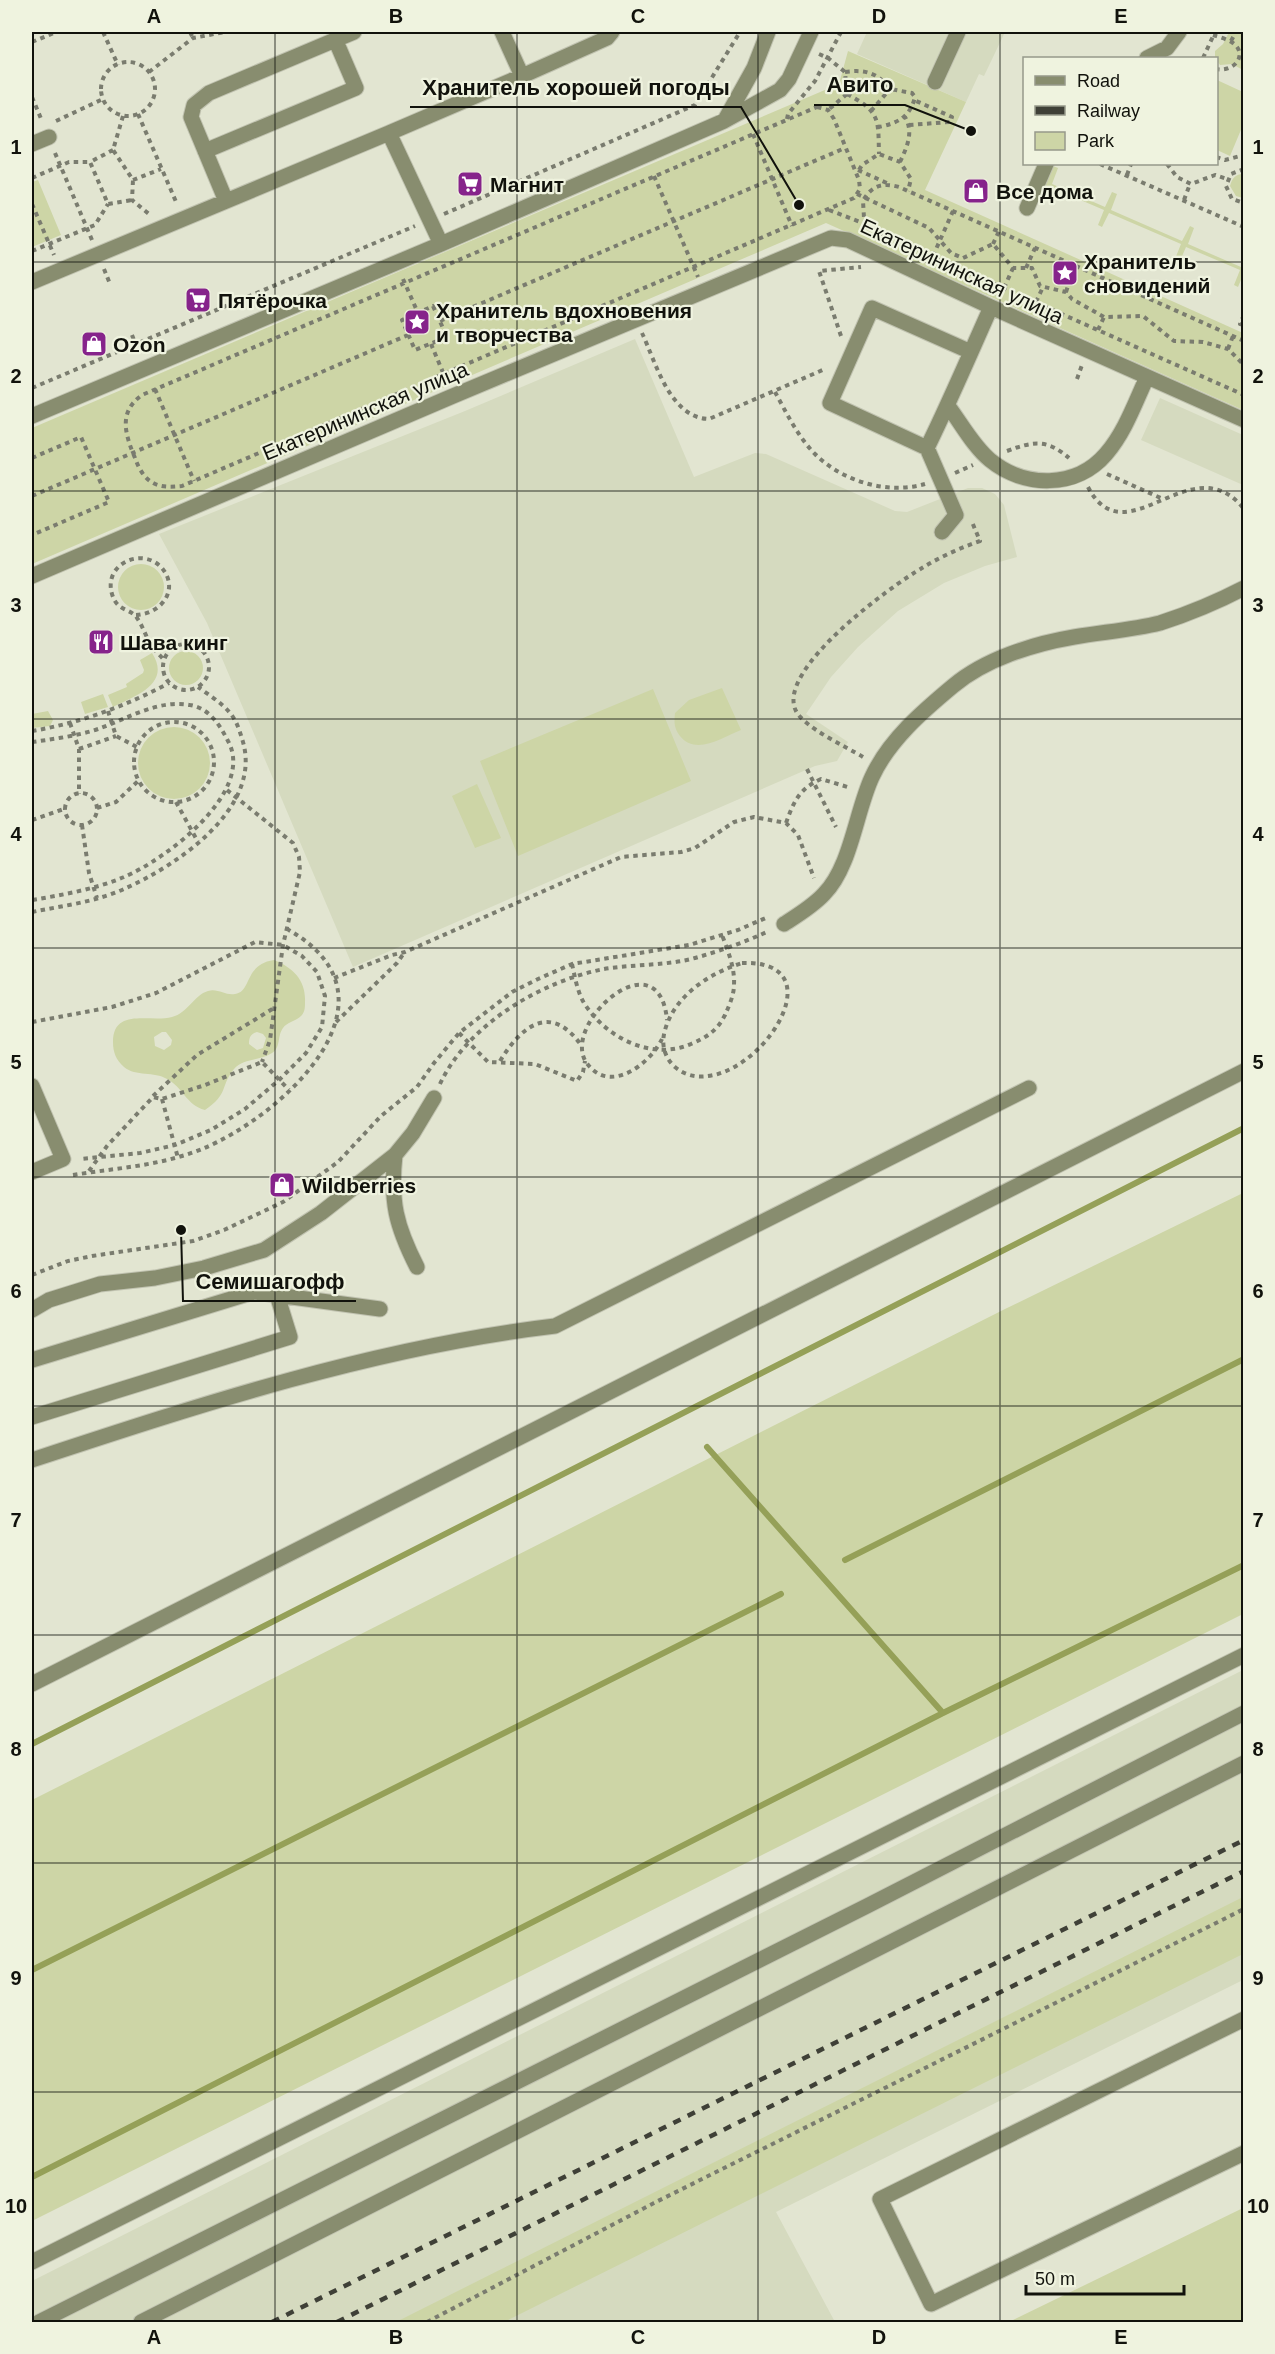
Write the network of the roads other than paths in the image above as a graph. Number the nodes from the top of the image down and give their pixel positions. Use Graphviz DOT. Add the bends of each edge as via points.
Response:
graph roads {
  1 [pos="354,32"];
  2 [pos="502,32"];
  3 [pos="612,32"];
  4 [pos="768,32"];
  5 [pos="812,32"];
  6 [pos="957,32"];
  7 [pos="1179,32"];
  8 [pos="335,39"];
  9 [pos="1150,57"];
  10 [pos="522,76"];
  11 [pos="935,82"];
  12 [pos="724,122"];
  13 [pos="46,132"];
  14 [pos="389,133"];
  15 [pos="32,144"];
  16 [pos="205,151"];
  17 [pos="1046,165"];
  18 [pos="226,201"];
  19 [pos="1027,208"];
  20 [pos="441,244"];
  21 [pos="32,282"];
  22 [pos="991,308"];
  23 [pos="971,352"];
  24 [pos="1147,378"];
  25 [pos="948,406"];
  26 [pos="32,416"];
  27 [pos="1244,420"];
  28 [pos="927,448"];
  29 [pos="942,532"];
  30 [pos="32,576"];
  31 [pos="1244,588"];
  32 [pos="778,919"];
  33 [pos="1244,1071"];
  34 [pos="1029,1088"];
  35 [pos="33,1091"];
  36 [pos="434,1098"];
  37 [pos="395,1155"];
  38 [pos="32,1172"];
  39 [pos="417,1267"];
  40 [pos="277,1295"];
  41 [pos="380,1309"];
  42 [pos="32,1310"];
  43 [pos="32,1360"];
  44 [pos="32,1417"];
  45 [pos="32,1460"];
  46 [pos="1244,1655"];
  47 [pos="32,1684"];
  48 [pos="1244,1713"];
  49 [pos="1244,1763"];
  50 [pos="1244,2019"];
  51 [pos="1244,2153"];
  52 [pos="32,2262"];
  53 [pos="39,2322"];
  54 [pos="141,2322"];
  1 -- 8 [label="street"];
  2 -- 10 [label="street"];
  3 -- 10 [label="street" via="607,38"];
  4 -- 12 [label="street" via="754,68"];
  5 -- 12 [label="street" via="780,90"];
  6 -- 11 [label="street"];
  7 -- 9 [label="street" via="1167,48"];
  8 -- 16 [label="street" via="209,93 194,105 190,117"];
  8 -- 16 [label="street" via="356,88"];
  10 -- 14 [label="street"];
  12 -- 20 [label="street"];
  13 -- 15 [label="street"];
  14 -- 18 [label="street"];
  14 -- 20 [label="street"];
  16 -- 18 [label="street"];
  17 -- 19 [label="street"];
  18 -- 21 [label="street"];
  20 -- 26 [label="street"];
  22 -- 23 [label="street"];
  22 -- 24 [label="street, Екатерининская улица"];
  22 -- 30 [label="street, Екатерининская улица" via="848,240 831,238"];
  23 -- 25 [label="street"];
  23 -- 28 [label="street" via="872,308 830,403"];
  24 -- 25 [label="street" via="1106,455 1093,467 1055,482 1021,477 988,459"];
  24 -- 27 [label="street, Екатерининская улица"];
  25 -- 28 [label="street"];
  28 -- 29 [label="street" via="956,515"];
  31 -- 32 [label="street" via="1159,623 1072,637 1008,656 956,683 891,746 872,775 857,826 825,893"];
  33 -- 47 [label="street"];
  34 -- 45 [label="street" via="555,1326 490,1334 307,1375"];
  35 -- 38 [label="street" via="63,1159"];
  36 -- 37 [label="street"];
  37 -- 39 [label="street" via="394,1204 400,1234"];
  37 -- 42 [label="street" via="321,1213 264,1250 204,1268 100,1284"];
  40 -- 41 [label="street"];
  40 -- 43 [label="street" via="254,1292"];
  40 -- 44 [label="street" via="290,1337"];
  46 -- 52 [label="street"];
  48 -- 53 [label="street"];
  49 -- 54 [label="street"];
  50 -- 51 [label="street" via="880,2199 931,2304"];
}
